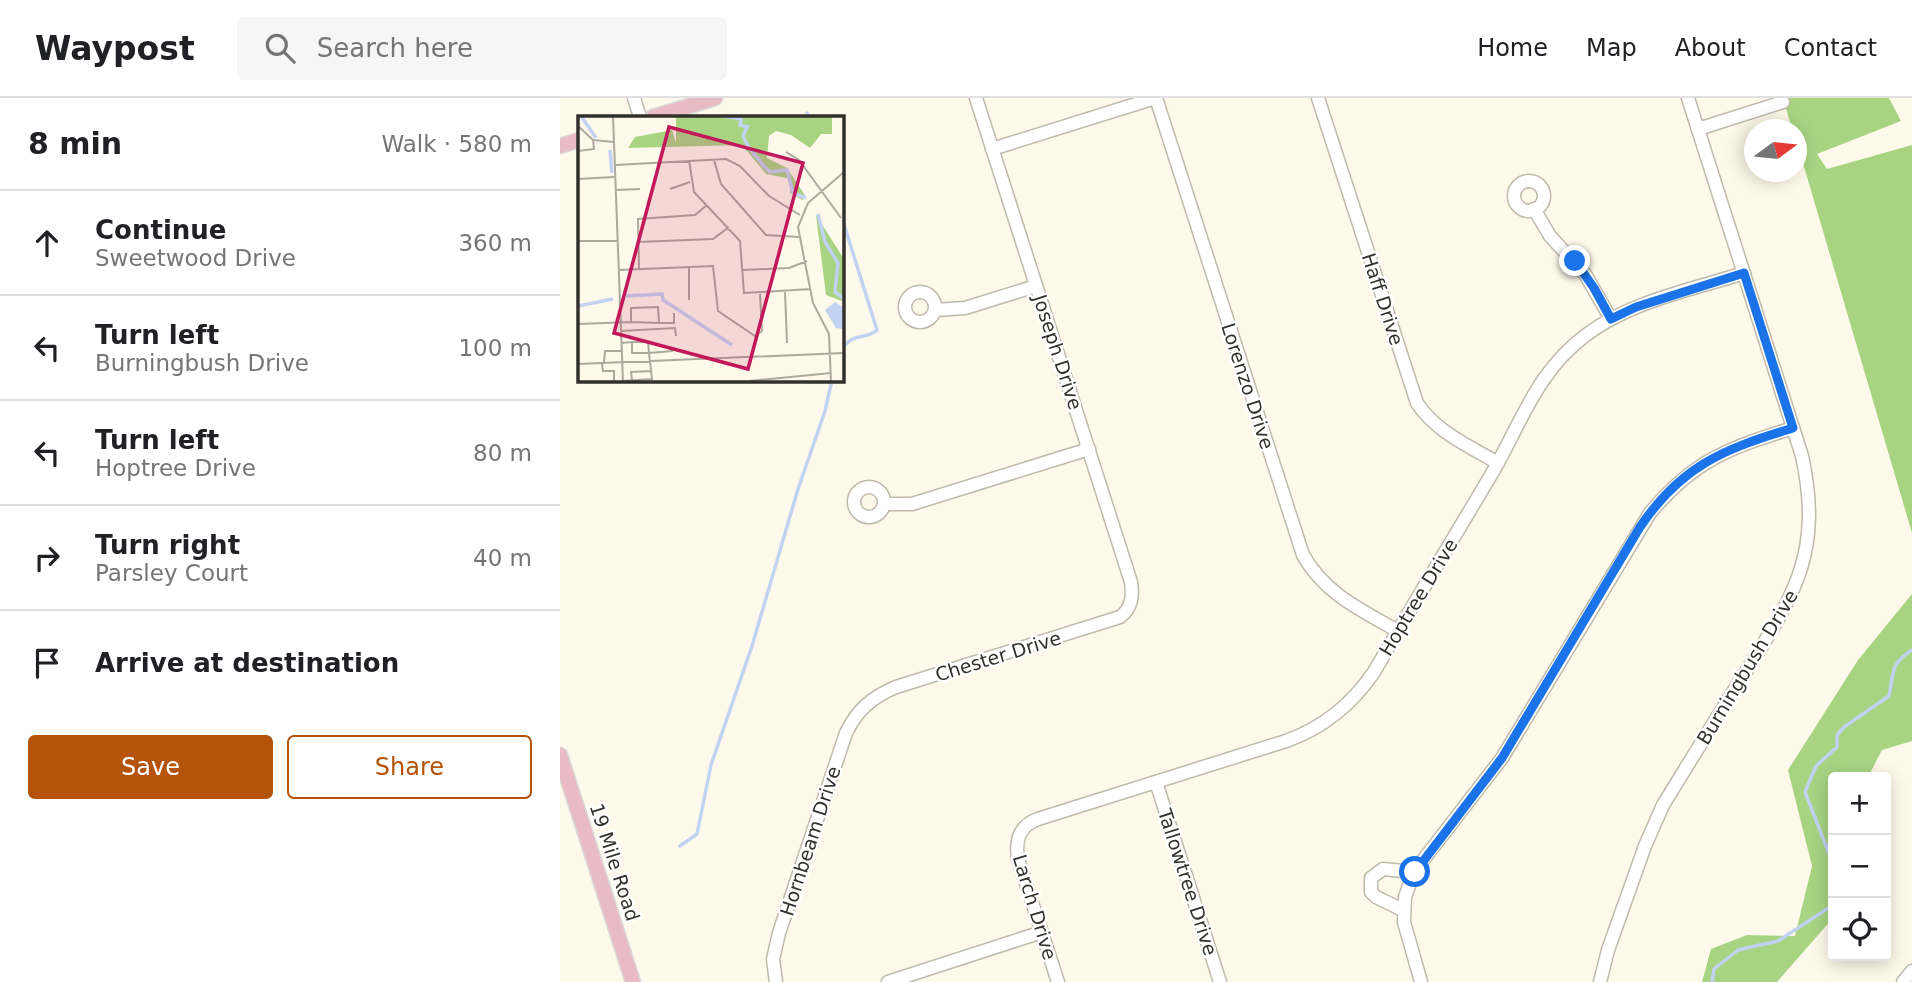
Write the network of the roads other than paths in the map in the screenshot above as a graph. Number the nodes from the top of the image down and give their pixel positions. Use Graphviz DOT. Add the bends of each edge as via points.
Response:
graph roads {
  1 [pos="634,98"];
  2 [pos="715,98"];
  3 [pos="976,98"];
  4 [pos="1156,98"];
  5 [pos="1318,98"];
  6 [pos="1688,98"];
  7 [pos="1783,103"];
  8 [pos="639,116"];
  9 [pos="656,116"];
  10 [pos="1698,129"];
  11 [pos="578,140"];
  12 [pos="560,146"];
  13 [pos="992,149"];
  14 [pos="1534,209"];
  15 [pos="1744,273"];
  16 [pos="1036,286"];
  17 [pos="935,310"];
  18 [pos="1611,319"];
  19 [pos="1793,428"];
  20 [pos="1089,449"];
  21 [pos="1498,463"];
  22 [pos="884,504"];
  23 [pos="1130,606"];
  24 [pos="1398,631"];
  25 [pos="864,705"];
  26 [pos="560,755"];
  27 [pos="1156,782"];
  28 [pos="1020,833"];
  29 [pos="1415,872"];
  30 [pos="1404,910"];
  31 [pos="1042,932"];
  32 [pos="1912,971"];
  33 [pos="633,982"];
  34 [pos="776,982"];
  35 [pos="888,982"];
  36 [pos="1058,982"];
  37 [pos="1220,982"];
  38 [pos="1421,982"];
  39 [pos="1600,982"];
  40 [pos="1903,982"];
  1 -- 8 [label="street"];
  2 -- 9 [label="main road"];
  3 -- 13 [label="street, Joseph Drive"];
  4 -- 13 [label="street"];
  4 -- 24 [label="street, Lorenzo Drive" via="1303,555 1328,589"];
  5 -- 21 [label="street, Haff Drive" via="1411,390 1424,414 1443,431"];
  6 -- 10 [label="street, Burningbush Drive"];
  7 -- 10 [label="street"];
  10 -- 15 [label="street, Burningbush Drive"];
  11 -- 12 [label="main road"];
  13 -- 16 [label="street, Joseph Drive"];
  14 -- 18 [label="street" via="1550,236 1585,274"];
  15 -- 18 [label="street, Hoptree Drive"];
  15 -- 19 [label="street, Burningbush Drive"];
  16 -- 17 [label="street" via="965,309"];
  16 -- 20 [label="street, Joseph Drive"];
  18 -- 21 [label="street, Hoptree Drive" via="1572,346 1546,375"];
  19 -- 29 [label="street" via="1719,454 1680,480 1659,502 1502,758"];
  19 -- 39 [label="street, Burningbush Drive" via="1810,502 1798,580 1781,617 1658,814"];
  20 -- 22 [label="street" via="912,504"];
  20 -- 23 [label="street, Joseph Drive" via="1131,582"];
  21 -- 24 [label="street, Hoptree Drive"];
  23 -- 25 [label="street, Chester Drive" via="1114,620 896,687"];
  24 -- 27 [label="street, Hoptree Drive" via="1364,685 1315,728"];
  25 -- 34 [label="street, Hornbeam Drive" via="846,733 779,933 773,959"];
  26 -- 33 [label="main road, 19 Mile Road"];
  27 -- 28 [label="street, Hoptree Drive" via="1038,819"];
  27 -- 37 [label="street, Tallowtree Drive"];
  28 -- 31 [label="street, Larch Drive" via="1018,859"];
  29 -- 30 [label="street"];
  29 -- 30 [label="street" via="1383,869 1371,878 1371,892 1376,897"];
  30 -- 38 [label="street" via="1405,934"];
  31 -- 35 [label="street"];
  31 -- 36 [label="street, Larch Drive"];
  32 -- 40 [label="street"];
}
